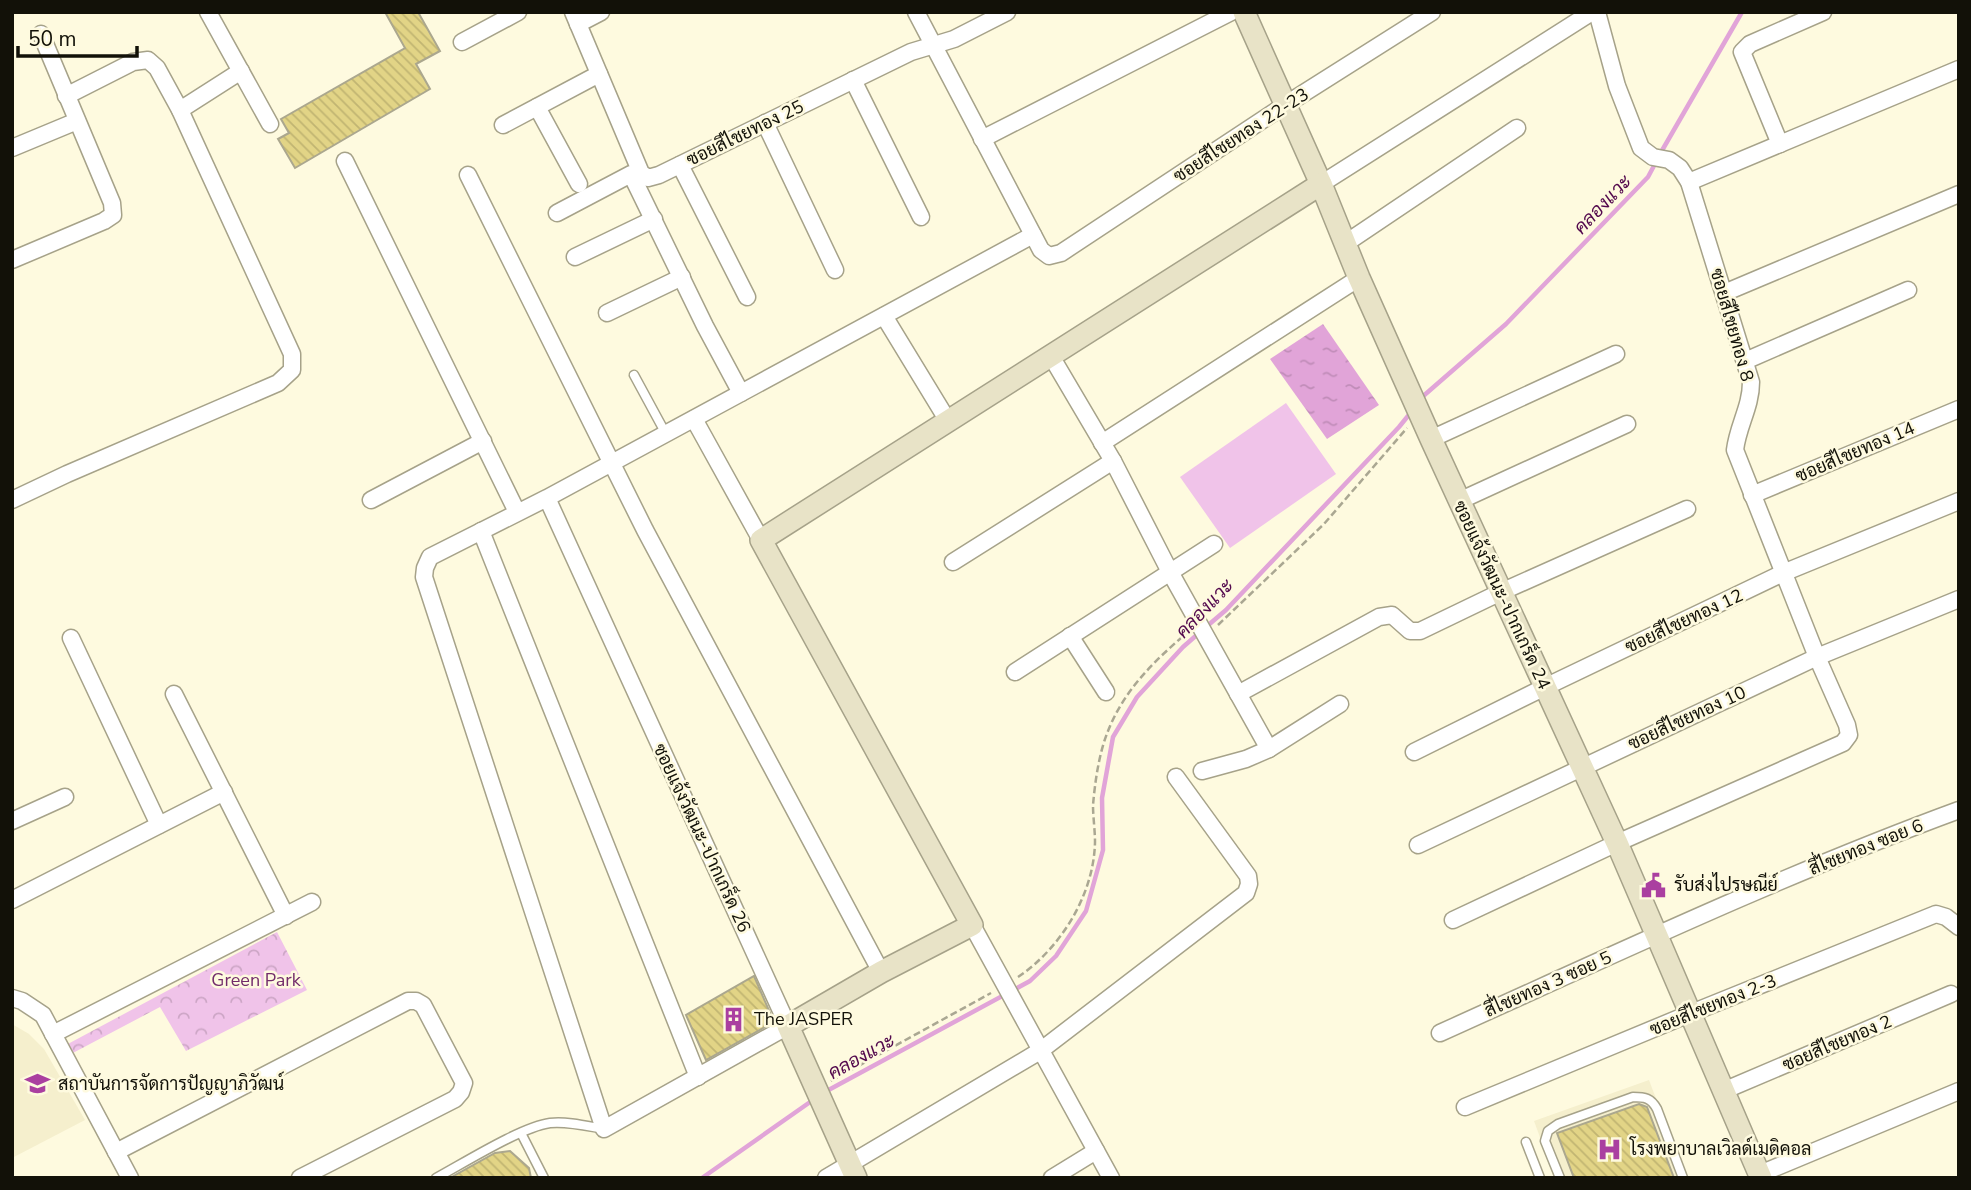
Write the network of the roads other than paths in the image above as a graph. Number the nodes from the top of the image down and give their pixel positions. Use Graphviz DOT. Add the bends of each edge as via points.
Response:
graph roads {
  1 [pos="208,12"];
  2 [pos="518,12"];
  3 [pos="601,12"];
  4 [pos="916,12"];
  5 [pos="1007,12"];
  6 [pos="1231,12"];
  7 [pos="1244,12"];
  8 [pos="1432,12"];
  9 [pos="1592,12"];
  10 [pos="1597,12"];
  11 [pos="1823,12"];
  12 [pos="575,18"];
  13 [pos="41,34"];
  14 [pos="462,42"];
  15 [pos="932,45"];
  16 [pos="1959,69"];
  17 [pos="241,71"];
  18 [pos="599,74"];
  19 [pos="853,80"];
  20 [pos="66,96"];
  21 [pos="1285,105"];
  22 [pos="537,107"];
  23 [pos="180,110"];
  24 [pos="77,121"];
  25 [pos="765,123"];
  26 [pos="270,124"];
  27 [pos="503,125"];
  28 [pos="1517,128"];
  29 [pos="982,139"];
  30 [pos="1780,144"];
  31 [pos="12,149"];
  32 [pos="345,161"];
  33 [pos="680,165"];
  34 [pos="468,175"];
  35 [pos="1689,182"];
  36 [pos="579,184"];
  37 [pos="1321,184"];
  38 [pos="1959,194"];
  39 [pos="557,213"];
  40 [pos="921,217"];
  41 [pos="654,219"];
  42 [pos="1033,235"];
  43 [pos="1346,243"];
  44 [pos="575,257"];
  45 [pos="12,260"];
  46 [pos="835,270"];
  47 [pos="682,277"];
  48 [pos="1359,278"];
  49 [pos="1908,290"];
  50 [pos="1724,293"];
  51 [pos="747,297"];
  52 [pos="607,313"];
  53 [pos="884,316"];
  54 [pos="1616,354"];
  55 [pos="1051,356"];
  56 [pos="1745,360"];
  57 [pos="634,374"];
  58 [pos="741,393"];
  59 [pos="1959,409"];
  60 [pos="694,419"];
  61 [pos="948,421"];
  62 [pos="1626,424"];
  63 [pos="666,434"];
  64 [pos="1431,439"];
  65 [pos="483,441"];
  66 [pos="1102,443"];
  67 [pos="1113,461"];
  68 [pos="612,463"];
  69 [pos="1752,495"];
  70 [pos="547,498"];
  71 [pos="12,500"];
  72 [pos="371,500"];
  73 [pos="1959,501"];
  74 [pos="1459,502"];
  75 [pos="1688,509"];
  76 [pos="517,512"];
  77 [pos="481,531"];
  78 [pos="761,540"];
  79 [pos="1214,544"];
  80 [pos="953,562"];
  81 [pos="1170,572"];
  82 [pos="1783,573"];
  83 [pos="1500,592"];
  84 [pos="1959,599"];
  85 [pos="1070,636"];
  86 [pos="71,638"];
  87 [pos="1817,657"];
  88 [pos="1015,672"];
  89 [pos="1545,687"];
  90 [pos="1106,692"];
  91 [pos="174,694"];
  92 [pos="1238,694"];
  93 [pos="1340,705"];
  94 [pos="1269,749"];
  95 [pos="1414,752"];
  96 [pos="1582,767"];
  97 [pos="1202,771"];
  98 [pos="1176,777"];
  99 [pos="224,792"];
  100 [pos="65,797"];
  101 [pos="1959,810"];
  102 [pos="12,821"];
  103 [pos="159,825"];
  104 [pos="1618,843"];
  105 [pos="1418,845"];
  106 [pos="12,900"];
  107 [pos="312,902"];
  108 [pos="286,916"];
  109 [pos="1453,920"];
  110 [pos="972,925"];
  111 [pos="1959,927"];
  112 [pos="1657,935"];
  113 [pos="881,972"];
  114 [pos="1951,995"];
  115 [pos="12,998"];
  116 [pos="1689,1014"];
  117 [pos="788,1026"];
  118 [pos="1440,1033"];
  119 [pos="53,1034"];
  120 [pos="1040,1051"];
  121 [pos="698,1077"];
  122 [pos="1723,1091"];
  123 [pos="1959,1091"];
  124 [pos="1465,1107"];
  125 [pos="604,1129"];
  126 [pos="521,1133"];
  127 [pos="1526,1142"];
  128 [pos="1096,1151"];
  129 [pos="116,1152"];
  130 [pos="853,1171"];
  131 [pos="1760,1176"];
  132 [pos="130,1178"];
  133 [pos="300,1178"];
  134 [pos="436,1178"];
  135 [pos="544,1178"];
  136 [pos="826,1178"];
  137 [pos="1052,1178"];
  138 [pos="1111,1178"];
  139 [pos="1540,1178"];
  140 [pos="1560,1178"];
  141 [pos="1683,1178"];
  1 -- 17 [label="street"];
  2 -- 14 [label="street"];
  3 -- 12 [label="street"];
  4 -- 15 [label="street"];
  5 -- 15 [label="street, ซอยสีไชยทอง 25"];
  6 -- 29 [label="street"];
  7 -- 21 [label="street, ซอยแจ้งวัฒนะ-ปากเกร็ด 24"];
  8 -- 21 [label="street, ซอยสีไชยทอง 22-23"];
  9 -- 37 [label="street"];
  10 -- 35 [label="street, ซอยสีไชยทอง 8" via="1616,86 1641,148 1680,168"];
  11 -- 30 [label="street" via="1750,44 1742,52"];
  12 -- 18 [label="street, ซอยสีไชยทอง 25"];
  13 -- 20 [label="street"];
  15 -- 19 [label="street, ซอยสีไชยทอง 25"];
  15 -- 29 [label="street"];
  16 -- 30 [label="street"];
  17 -- 23 [label="street"];
  17 -- 26 [label="street"];
  18 -- 22 [label="street"];
  18 -- 33 [label="street, ซอยสีไชยทอง 25" via="641,173 648,178"];
  19 -- 25 [label="street, ซอยสีไชยทอง 25"];
  19 -- 40 [label="street"];
  20 -- 23 [label="street" via="133,62 148,60"];
  20 -- 24 [label="street"];
  21 -- 37 [label="street, ซอยแจ้งวัฒนะ-ปากเกร็ด 24"];
  21 -- 42 [label="street, ซอยสีไชยทอง 22-23" via="1061,253 1049,257"];
  22 -- 27 [label="street"];
  22 -- 36 [label="street"];
  23 -- 71 [label="street" via="292,354 292,370 278,383"];
  24 -- 31 [label="street"];
  24 -- 45 [label="street" via="112,202 113,215"];
  25 -- 33 [label="street, ซอยสีไชยทอง 25"];
  25 -- 46 [label="street"];
  28 -- 43 [label="street"];
  29 -- 42 [label="street"];
  30 -- 35 [label="street"];
  32 -- 65 [label="street"];
  33 -- 51 [label="street"];
  34 -- 68 [label="street"];
  35 -- 50 [label="street, ซอยสีไชยทอง 8"];
  37 -- 43 [label="street, ซอยแจ้งวัฒนะ-ปากเกร็ด 24"];
  37 -- 55 [label="street"];
  38 -- 50 [label="street"];
  39 -- 41 [label="street" via="632,174"];
  41 -- 44 [label="street"];
  41 -- 47 [label="street"];
  42 -- 53 [label="street"];
  43 -- 48 [label="street, ซอยแจ้งวัฒนะ-ปากเกร็ด 24"];
  47 -- 52 [label="street"];
  47 -- 58 [label="street"];
  48 -- 64 [label="street, ซอยแจ้งวัฒนะ-ปากเกร็ด 24"];
  48 -- 66 [label="street"];
  49 -- 56 [label="street"];
  50 -- 56 [label="street, ซอยสีไชยทอง 8"];
  53 -- 58 [label="street"];
  53 -- 61 [label="street"];
  54 -- 64 [label="street"];
  55 -- 61 [label="street"];
  55 -- 66 [label="street"];
  56 -- 69 [label="street, ซอยสีไชยทอง 8" via="1751,399 1735,450"];
  57 -- 63 [label="lane"];
  58 -- 60 [label="street"];
  59 -- 69 [label="street, ซอยสีไชยทอง 14"];
  60 -- 63 [label="street"];
  60 -- 78 [label="street"];
  61 -- 78 [label="street"];
  62 -- 74 [label="street"];
  63 -- 68 [label="street"];
  64 -- 74 [label="street, ซอยแจ้งวัฒนะ-ปากเกร็ด 24"];
  65 -- 72 [label="street"];
  65 -- 76 [label="street"];
  66 -- 67 [label="street"];
  67 -- 80 [label="street"];
  67 -- 81 [label="street"];
  68 -- 70 [label="street"];
  68 -- 113 [label="street"];
  69 -- 82 [label="street, ซอยสีไชยทอง 8"];
  70 -- 76 [label="street"];
  70 -- 117 [label="street, ซอยแจ้งวัฒนะ-ปากเกร็ด 26"];
  73 -- 82 [label="street, ซอยสีไชยทอง 12"];
  74 -- 83 [label="street, ซอยแจ้งวัฒนะ-ปากเกร็ด 24"];
  75 -- 83 [label="street"];
  76 -- 77 [label="street"];
  77 -- 121 [label="street"];
  77 -- 125 [label="street" via="430,557 425,577"];
  78 -- 110 [label="street"];
  79 -- 81 [label="street"];
  81 -- 85 [label="street"];
  81 -- 92 [label="street"];
  82 -- 87 [label="street, ซอยสีไชยทอง 8"];
  82 -- 89 [label="street, ซอยสีไชยทอง 12"];
  83 -- 89 [label="street, ซอยแจ้งวัฒนะ-ปากเกร็ด 24"];
  83 -- 92 [label="street" via="1420,631 1410,632 1392,615 1379,617"];
  84 -- 87 [label="street, ซอยสีไชยทอง 10"];
  85 -- 88 [label="street"];
  85 -- 90 [label="street"];
  86 -- 103 [label="street"];
  87 -- 96 [label="street, ซอยสีไชยทอง 10"];
  87 -- 104 [label="street, ซอยสีไชยทอง 8" via="1847,725 1849,735 1843,743"];
  89 -- 95 [label="street, ซอยสีไชยทอง 12"];
  89 -- 96 [label="street, ซอยแจ้งวัฒนะ-ปากเกร็ด 24"];
  91 -- 99 [label="street"];
  92 -- 94 [label="street"];
  93 -- 94 [label="street"];
  94 -- 97 [label="street"];
  96 -- 104 [label="street, ซอยแจ้งวัฒนะ-ปากเกร็ด 24"];
  96 -- 105 [label="street, ซอยสีไชยทอง 10"];
  98 -- 120 [label="street" via="1248,876 1246,893"];
  99 -- 103 [label="street"];
  99 -- 108 [label="street"];
  100 -- 102 [label="street"];
  101 -- 112 [label="street, สี่ไชยทอง ซอย 6"];
  103 -- 106 [label="street"];
  104 -- 109 [label="street"];
  104 -- 112 [label="street, ซอยแจ้งวัฒนะ-ปากเกร็ด 24"];
  107 -- 108 [label="street"];
  108 -- 119 [label="street"];
  110 -- 113 [label="street"];
  110 -- 120 [label="street"];
  111 -- 116 [label="street, ซอยสีไชยทอง 2-3" via="1936,914"];
  112 -- 116 [label="street, ซอยแจ้งวัฒนะ-ปากเกร็ด 24"];
  112 -- 118 [label="street, สี่ไชยทอง 3 ซอย 5"];
  113 -- 117 [label="street"];
  114 -- 122 [label="street, ซอยสีไชยทอง 2"];
  115 -- 119 [label="street" via="43,1015"];
  116 -- 122 [label="street, ซอยแจ้งวัฒนะ-ปากเกร็ด 24"];
  116 -- 124 [label="street, ซอยสีไชยทอง 2-3"];
  117 -- 121 [label="street"];
  117 -- 130 [label="street, ซอยแจ้งวัฒนะ-ปากเกร็ด 26"];
  119 -- 129 [label="street"];
  120 -- 128 [label="street"];
  120 -- 130 [label="street"];
  121 -- 125 [label="street"];
  122 -- 131 [label="street, ซอยแจ้งวัฒนะ-ปากเกร็ด 24"];
  123 -- 131 [label="street"];
  125 -- 126 [label="lane" via="561,1122"];
  126 -- 134 [label="lane"];
  126 -- 135 [label="lane"];
  127 -- 139 [label="lane"];
  128 -- 137 [label="street"];
  128 -- 138 [label="street"];
  129 -- 132 [label="street"];
  129 -- 133 [label="street" via="408,1001 423,1004 464,1083 461,1092"];
  130 -- 136 [label="street"];
  140 -- 141 [label="lane" via="1545,1141 1548,1131 1633,1097 1653,1101"];
}
